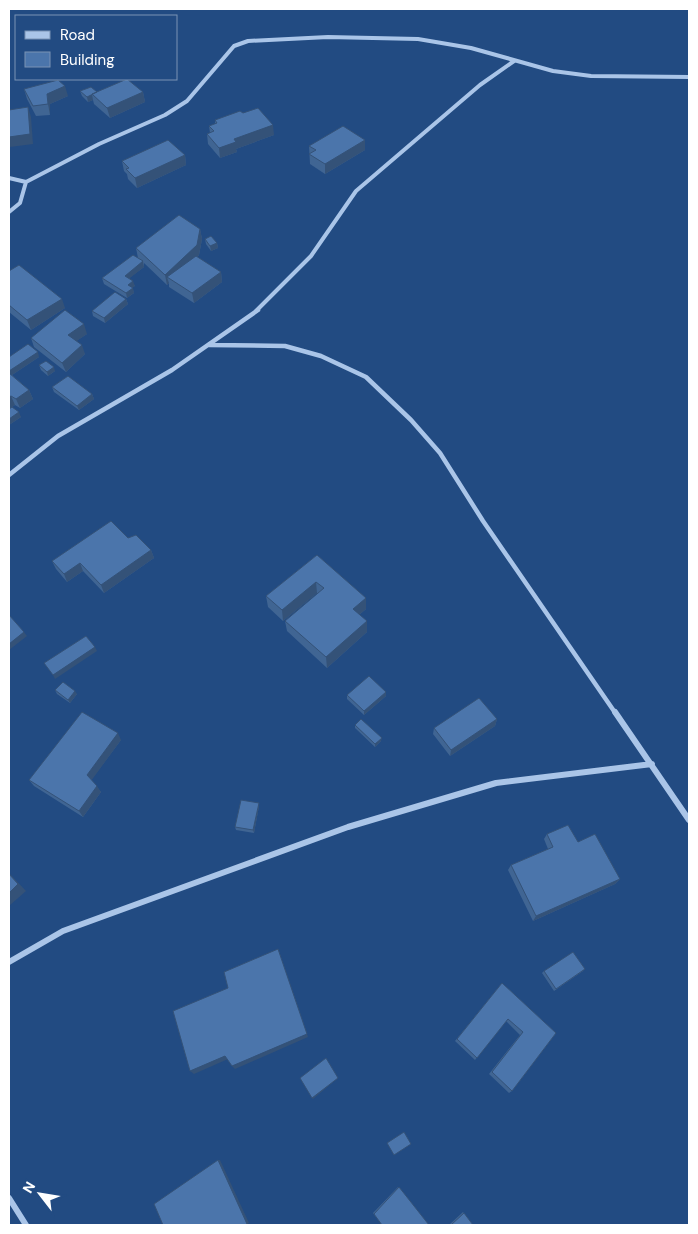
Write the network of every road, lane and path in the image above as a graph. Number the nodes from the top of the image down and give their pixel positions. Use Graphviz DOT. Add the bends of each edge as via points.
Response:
graph roads {
  1 [pos="514,61"];
  2 [pos="689,76"];
  3 [pos="9,178"];
  4 [pos="26,182"];
  5 [pos="9,212"];
  6 [pos="208,345"];
  7 [pos="9,475"];
  8 [pos="652,764"];
  9 [pos="689,820"];
  10 [pos="9,962"];
  11 [pos="9,1198"];
  12 [pos="26,1225"];
  1 -- 2 [label="street" via="591,76"];
  1 -- 4 [label="street" via="472,48 418,39 328,37 248,40 234,46 187,100 165,115 99,144"];
  1 -- 6 [label="street" via="480,85 356,191 311,256 261,308"];
  3 -- 4 [label="street"];
  4 -- 5 [label="street" via="20,203"];
  6 -- 7 [label="street" via="172,370 58,436"];
  6 -- 8 [label="street" via="285,346 321,356 371,381 440,453 483,521"];
  8 -- 9 [label="street"];
  8 -- 10 [label="street" via="496,783 358,825 63,931"];
  11 -- 12 [label="street"];
}
